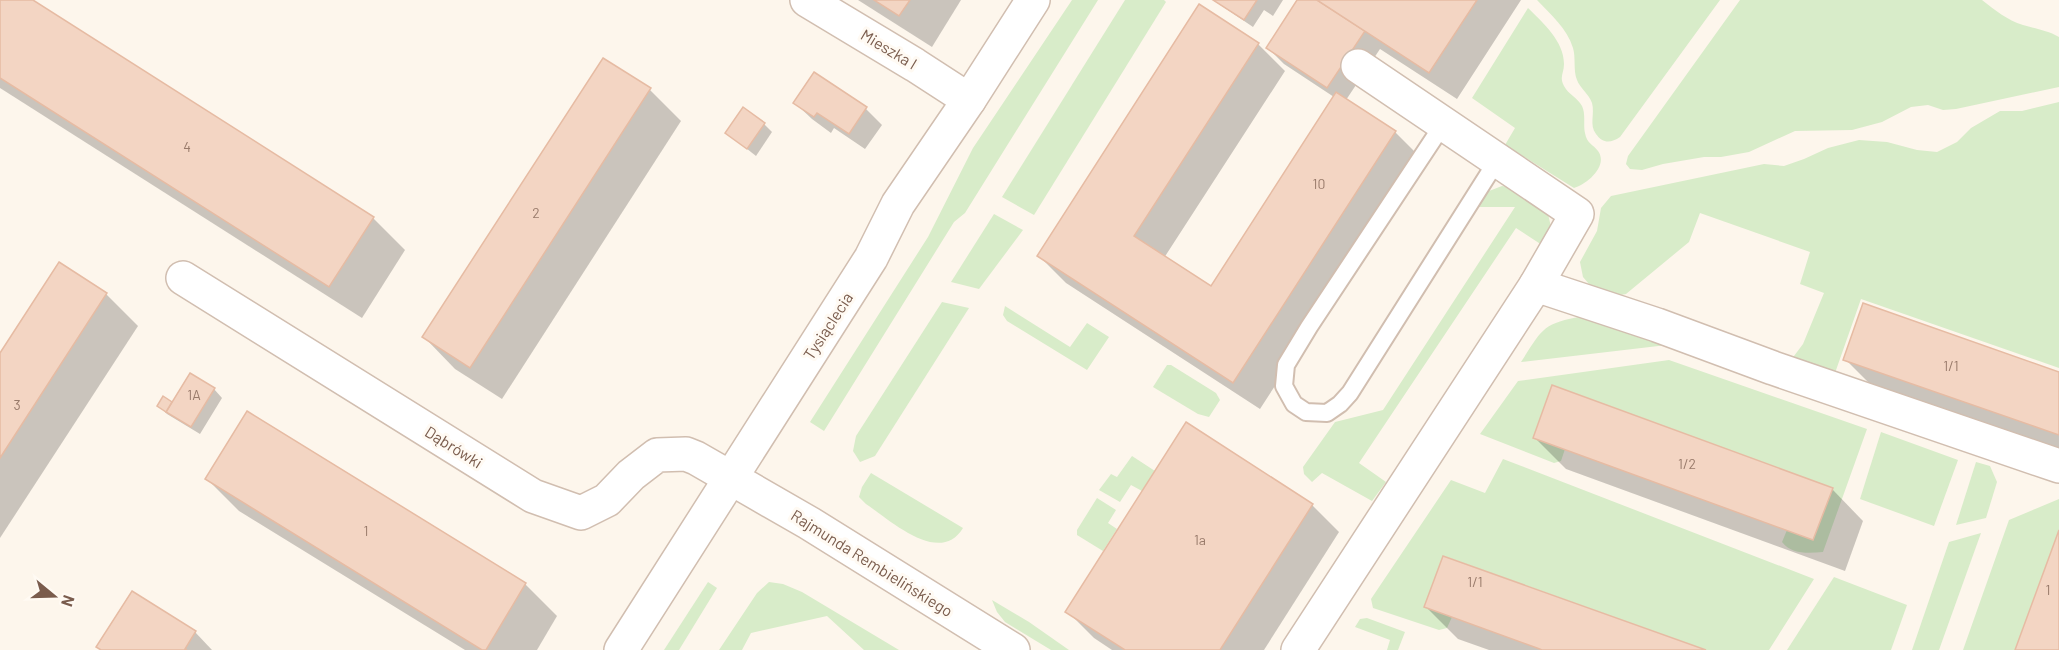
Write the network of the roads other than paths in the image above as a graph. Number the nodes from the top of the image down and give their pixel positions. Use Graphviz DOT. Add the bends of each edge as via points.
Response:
graph roads {
  1 [pos="807,0"];
  2 [pos="1034,0"];
  3 [pos="1358,66"];
  4 [pos="969,100"];
  5 [pos="1444,123"];
  6 [pos="1498,159"];
  7 [pos="183,278"];
  8 [pos="1536,285"];
  9 [pos="2059,466"];
  10 [pos="731,478"];
  11 [pos="621,650"];
  12 [pos="1013,650"];
  13 [pos="1298,650"];
  1 -- 4 [label="street, Mieszka I"];
  2 -- 4 [label="street, Tysiąclecia"];
  3 -- 5 [label="street"];
  4 -- 10 [label="street, Tysiąclecia" via="898,204 871,258"];
  5 -- 6 [label="street"];
  5 -- 6 [label="lane" via="1287,365 1284,386 1294,404 1306,412 1327,413 1350,393"];
  6 -- 8 [label="street" via="1577,214"];
  7 -- 10 [label="street, Dąbrówki" via="533,496 580,513 607,500 657,455 686,454"];
  8 -- 9 [label="street"];
  8 -- 13 [label="street"];
  10 -- 11 [label="street, Tysiąclecia"];
  10 -- 12 [label="street, Rajmunda Rembielińskiego"];
}
